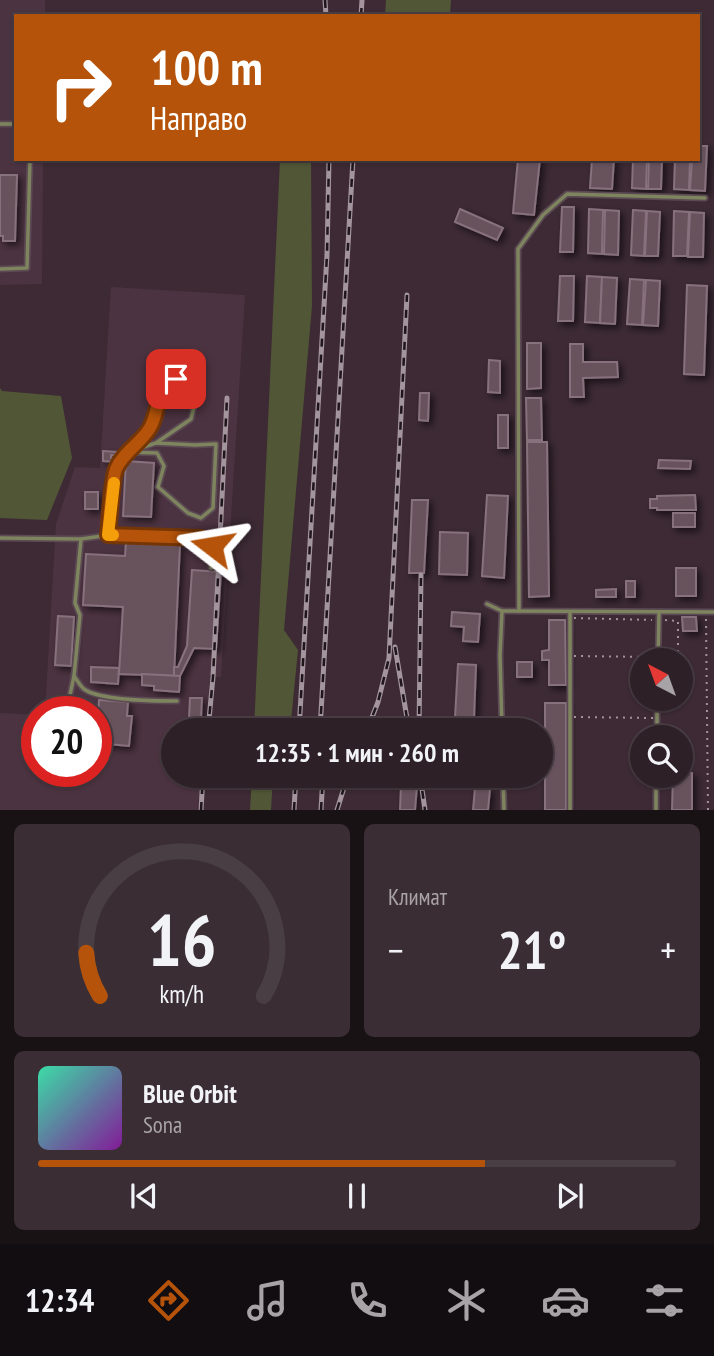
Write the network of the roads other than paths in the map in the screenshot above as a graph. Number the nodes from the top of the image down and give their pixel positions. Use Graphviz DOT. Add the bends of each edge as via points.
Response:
graph roads {
  1 [pos="30,161"];
  2 [pos="705,198"];
  3 [pos="0,269"];
  4 [pos="156,443"];
  5 [pos="128,452"];
  6 [pos="108,535"];
  7 [pos="0,538"];
  8 [pos="81,539"];
  9 [pos="211,568"];
  10 [pos="487,604"];
  11 [pos="502,611"];
  12 [pos="519,611"];
  13 [pos="714,612"];
  14 [pos="659,613"];
  15 [pos="570,615"];
  16 [pos="658,648"];
  17 [pos="74,676"];
  18 [pos="70,696"];
  19 [pos="177,701"];
  20 [pos="502,718"];
  21 [pos="503,788"];
  22 [pos="656,788"];
  23 [pos="504,810"];
  24 [pos="570,810"];
  25 [pos="656,810"];
  1 -- 3 [label="lane" via="27,268"];
  2 -- 12 [label="lane" via="567,194 543,215 518,249"];
  4 -- 5 [label="lane"];
  4 -- 5 [label="lane" via="191,419 195,403 188,383 176,379 166,386 150,427"];
  4 -- 5 [label="lane" via="216,444 213,508 201,518 188,513 158,487 164,466 158,453"];
  5 -- 6 [label="lane" via="116,469"];
  6 -- 8 [label="lane"];
  6 -- 9 [label="lane" via="201,538 212,546"];
  7 -- 8 [label="lane"];
  8 -- 17 [label="lane"];
  10 -- 11 [label="lane"];
  11 -- 12 [label="lane"];
  11 -- 20 [label="lane"];
  12 -- 15 [label="lane"];
  13 -- 14 [label="lane"];
  14 -- 15 [label="lane"];
  14 -- 16 [label="lane"];
  15 -- 24 [label="lane"];
  17 -- 18 [label="lane"];
  17 -- 19 [label="lane" via="85,690 101,695"];
  21 -- 23 [label="lane"];
  22 -- 25 [label="lane"];
}
